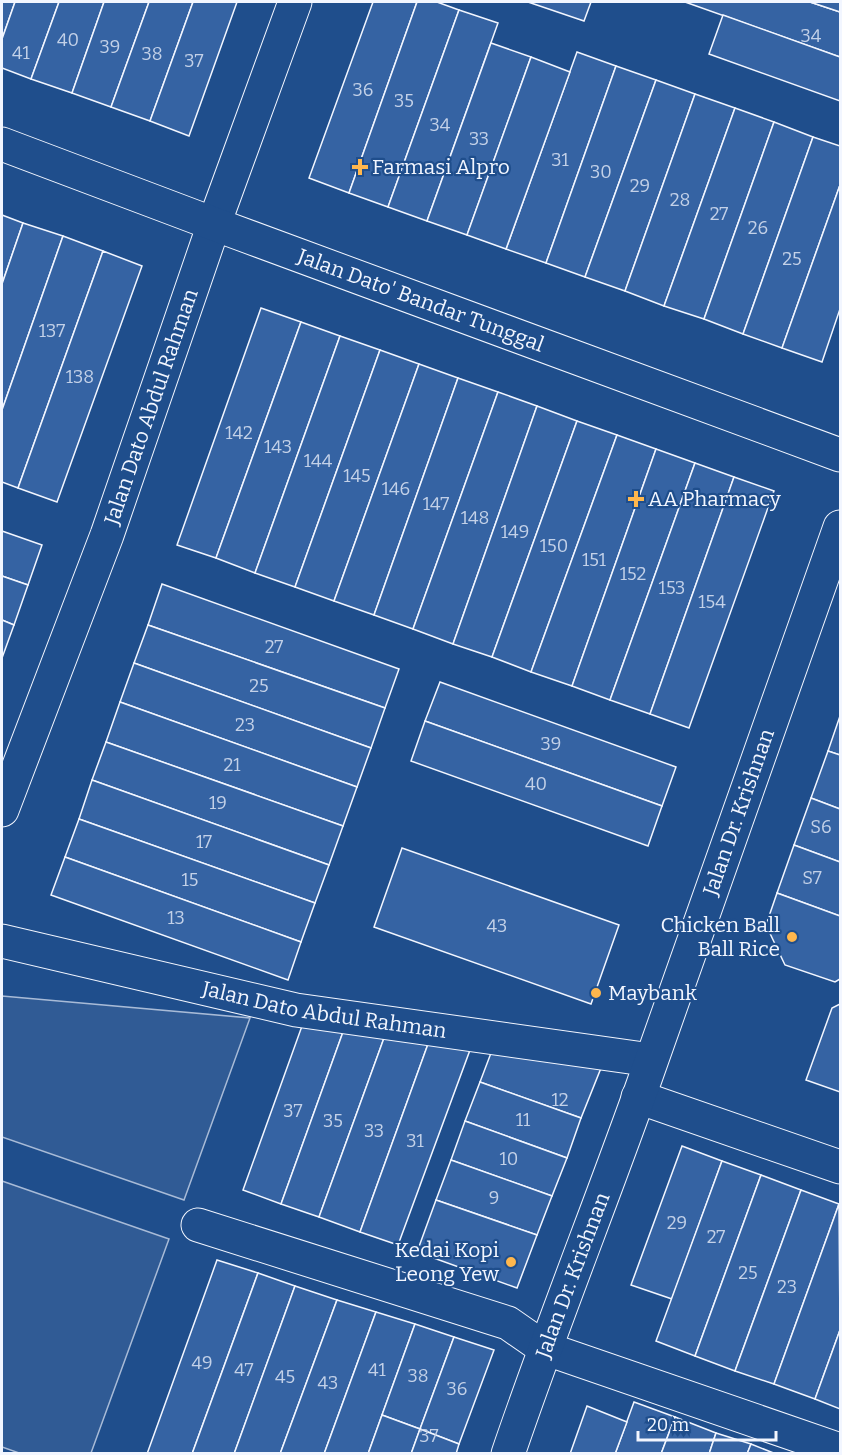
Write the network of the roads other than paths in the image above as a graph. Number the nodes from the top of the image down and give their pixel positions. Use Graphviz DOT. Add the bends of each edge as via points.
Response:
graph roads {
  1 [pos="295,2"];
  2 [pos="2,144"];
  3 [pos="214,224"];
  4 [pos="840,454"];
  5 [pos="840,527"];
  6 [pos="2,810"];
  7 [pos="2,941"];
  8 [pos="651,1060"];
  9 [pos="638,1097"];
  10 [pos="840,1167"];
  11 [pos="198,1225"];
  12 [pos="544,1348"];
  13 [pos="840,1450"];
  14 [pos="508,1454"];
  1 -- 3 [label="main road, Jalan Dato Abdul Rahman"];
  2 -- 3 [label="main road, Jalan Dato' Bandar Tunggal"];
  3 -- 4 [label="main road, Jalan Dato' Bandar Tunggal"];
  3 -- 6 [label="main road, Jalan Dato Abdul Rahman" via="107,535"];
  5 -- 8 [label="main road, Jalan Dr. Krishnan"];
  7 -- 8 [label="main road, Jalan Dato Abdul Rahman" via="296,1010"];
  8 -- 9 [label="main road, Jalan Dr. Krishnan"];
  9 -- 10 [label="main road"];
  9 -- 12 [label="main road, Jalan Dr. Krishnan"];
  11 -- 12 [label="main road" via="508,1323"];
  12 -- 13 [label="main road"];
  12 -- 14 [label="main road, Jalan Dr. Krishnan"];
}
